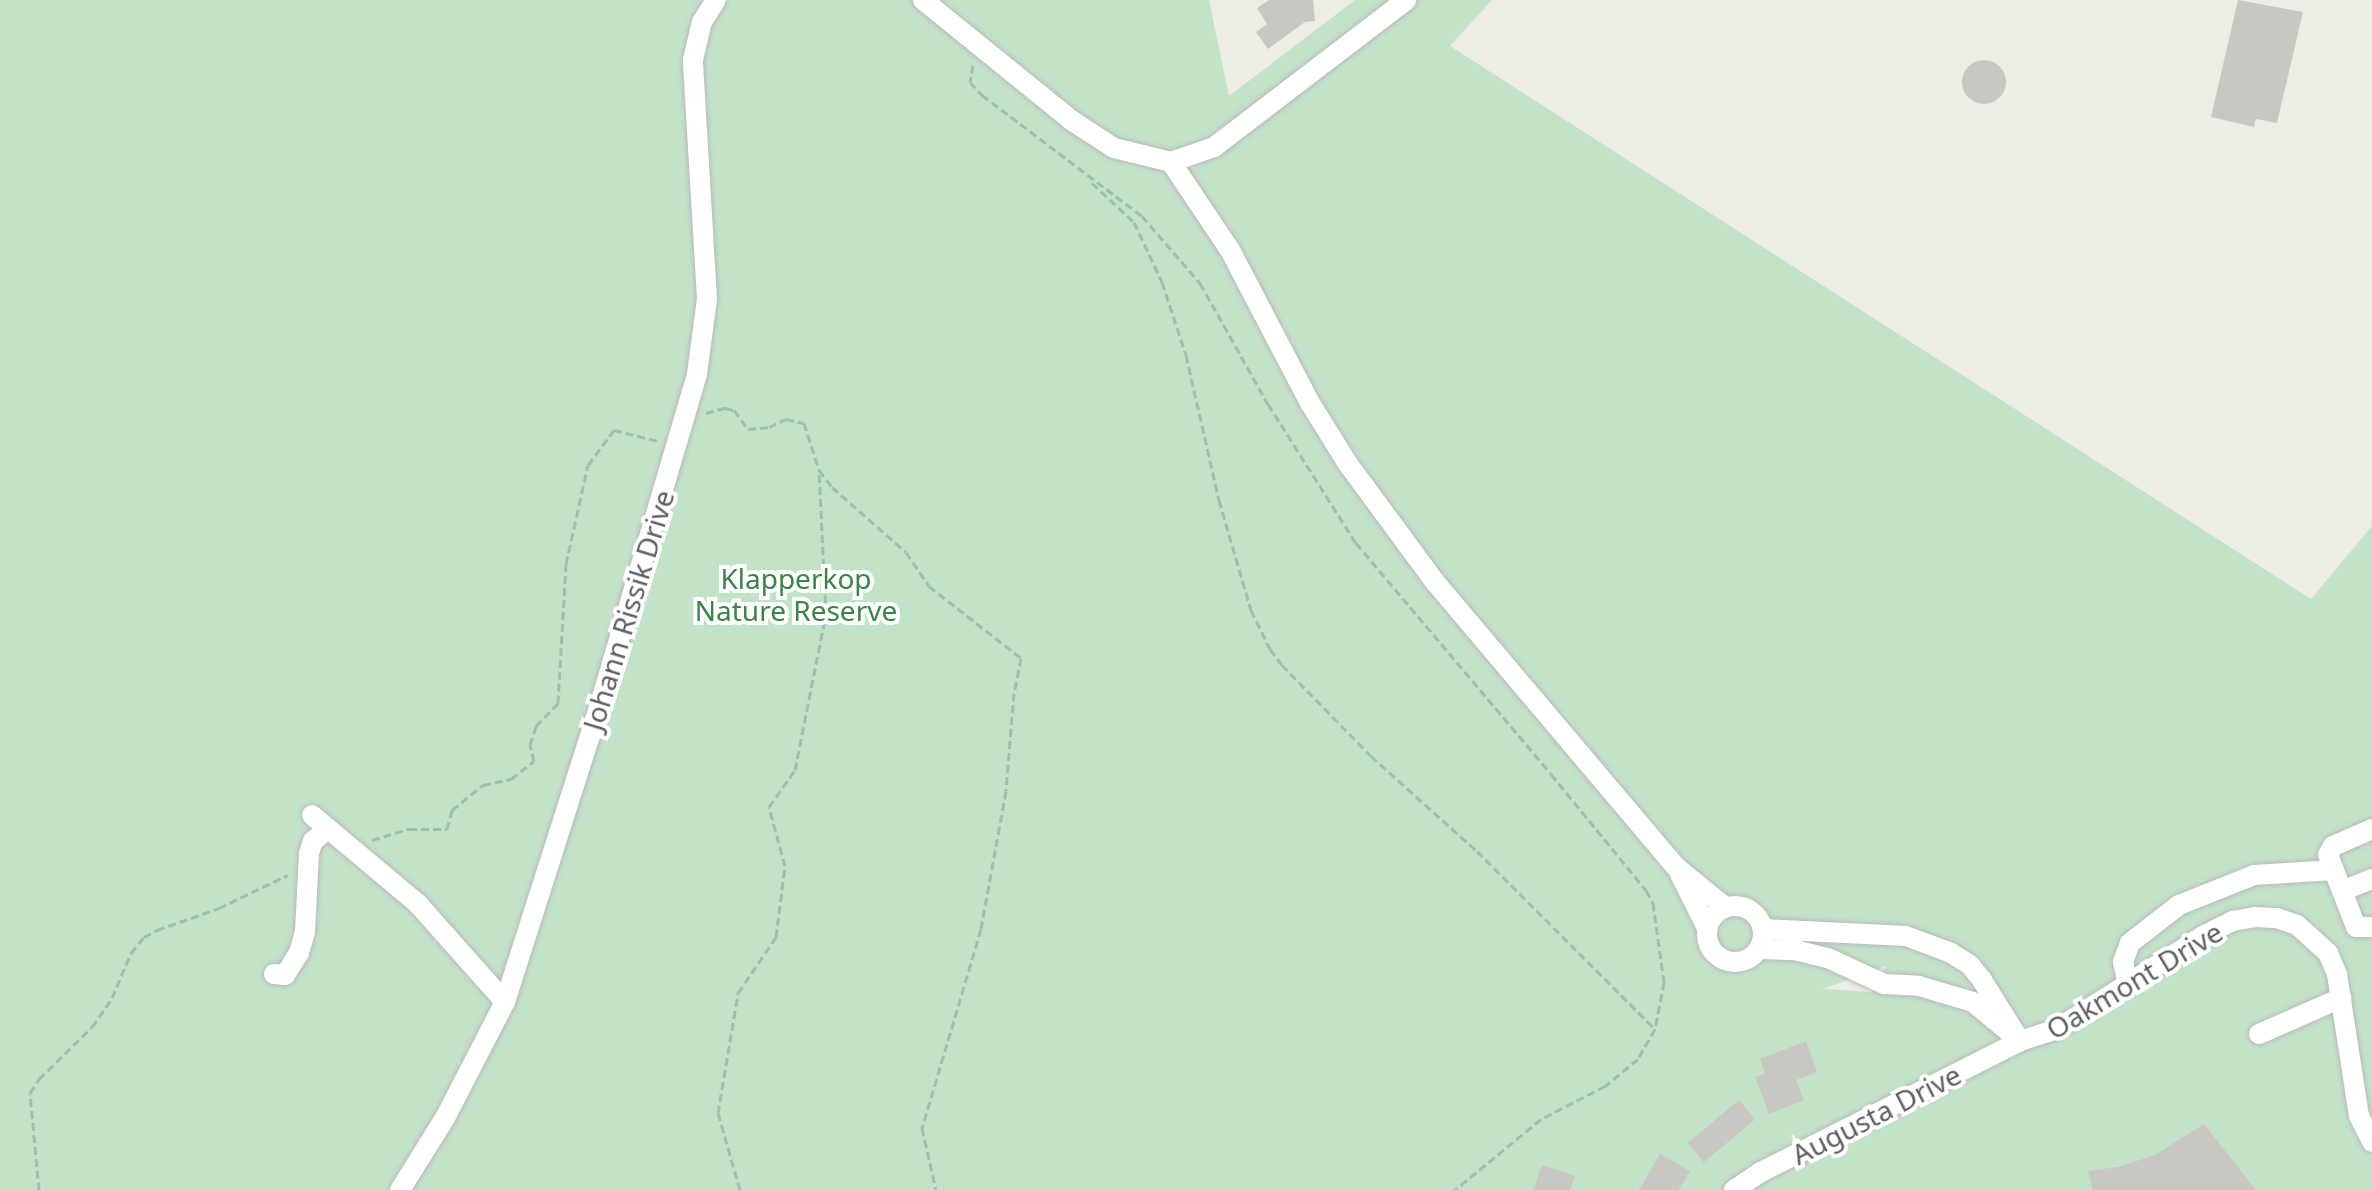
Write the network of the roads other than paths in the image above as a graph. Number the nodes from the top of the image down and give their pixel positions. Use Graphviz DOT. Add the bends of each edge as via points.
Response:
graph roads {
  1 [pos="716,0"];
  2 [pos="923,0"];
  3 [pos="1406,0"];
  4 [pos="1171,162"];
  5 [pos="2372,829"];
  6 [pos="1676,867"];
  7 [pos="2334,870"];
  8 [pos="2372,879"];
  9 [pos="2342,891"];
  10 [pos="1725,907"];
  11 [pos="2372,927"];
  12 [pos="1707,928"];
  13 [pos="1762,939"];
  14 [pos="274,974"];
  15 [pos="2128,984"];
  16 [pos="2341,998"];
  17 [pos="505,1002"];
  18 [pos="2259,1034"];
  19 [pos="2020,1041"];
  20 [pos="2372,1142"];
  21 [pos="400,1190"];
  22 [pos="1734,1190"];
  1 -- 17 [label="street, Johann Rissik Drive" via="702,22 693,60 707,299 697,374 592,733"];
  2 -- 4 [label="street" via="1071,120 1114,148"];
  3 -- 4 [label="street" via="1214,147"];
  4 -- 6 [label="street" via="1230,250 1348,464 1435,582"];
  5 -- 7 [label="street" via="2329,849"];
  6 -- 10 [label="street"];
  6 -- 12 [label="street"];
  7 -- 9 [label="street"];
  7 -- 15 [label="street" via="2254,875 2179,905 2130,943 2122,967"];
  8 -- 9 [label="street"];
  9 -- 11 [label="street" via="2356,927"];
  10 -- 12 [label="street"];
  10 -- 13 [label="street" via="1745,907 1760,919"];
  12 -- 13 [label="street" via="1710,947 1724,960 1744,961"];
  13 -- 19 [label="street" via="1828,958 1884,984 1919,986 1973,1002"];
  13 -- 19 [label="street" via="1906,936 1951,953 1982,980"];
  14 -- 17 [label="street" via="285,975 299,953 309,864 320,822 418,904"];
  15 -- 16 [label="street, Oakmont Drive" via="2222,926 2267,916 2297,925 2319,942 2337,974"];
  15 -- 19 [label="street, Oakmont Drive" via="2057,1029"];
  16 -- 18 [label="street"];
  16 -- 20 [label="street, Oakmont Drive" via="2359,1116"];
  17 -- 21 [label="street, Johann Rissik Drive" via="445,1118"];
  19 -- 22 [label="street, Augusta Drive"];
}
